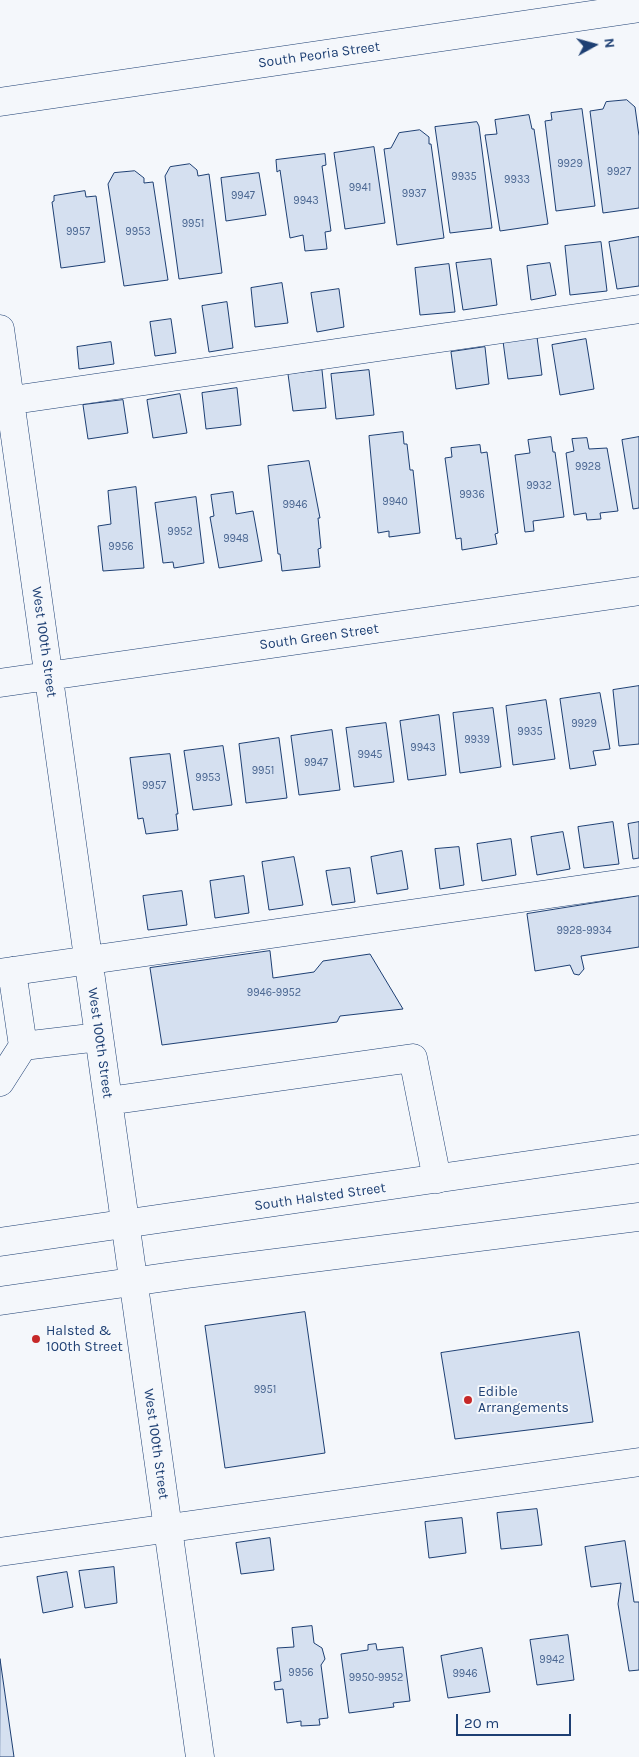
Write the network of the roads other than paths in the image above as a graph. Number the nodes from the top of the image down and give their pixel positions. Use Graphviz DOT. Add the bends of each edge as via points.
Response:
graph roads {
  1 [pos="639,8"];
  2 [pos="0,102"];
  3 [pos="639,309"];
  4 [pos="0,329"];
  5 [pos="5,401"];
  6 [pos="639,591"];
  7 [pos="48,676"];
  8 [pos="0,683"];
  9 [pos="639,882"];
  10 [pos="88,959"];
  11 [pos="6,972"];
  12 [pos="99,1037"];
  13 [pos="23,1046"];
  14 [pos="0,1082"];
  15 [pos="108,1101"];
  16 [pos="639,1149"];
  17 [pos="437,1179"];
  18 [pos="639,1218"];
  19 [pos="126,1225"];
  20 [pos="0,1242"];
  21 [pos="134,1281"];
  22 [pos="0,1301"];
  23 [pos="639,1462"];
  24 [pos="168,1526"];
  25 [pos="0,1552"];
  26 [pos="200,1757"];
  1 -- 2 [label="street, South Peoria Street"];
  3 -- 5 [label="street"];
  4 -- 5 [label="street, West 100th Street"];
  5 -- 7 [label="street, West 100th Street"];
  6 -- 7 [label="street, South Green Street"];
  7 -- 8 [label="street, South Green Street"];
  7 -- 10 [label="street, West 100th Street"];
  9 -- 10 [label="street"];
  10 -- 11 [label="street"];
  10 -- 12 [label="street, West 100th Street"];
  11 -- 13 [label="street"];
  12 -- 13 [label="street"];
  12 -- 15 [label="street, West 100th Street"];
  13 -- 14 [label="street"];
  15 -- 17 [label="street" via="413,1058"];
  15 -- 19 [label="street, West 100th Street"];
  16 -- 17 [label="street, South Halsted Street"];
  17 -- 19 [label="street, South Halsted Street"];
  18 -- 21 [label="street"];
  19 -- 20 [label="street, South Halsted Street"];
  19 -- 21 [label="street, West 100th Street"];
  21 -- 22 [label="street"];
  21 -- 24 [label="street, West 100th Street"];
  23 -- 24 [label="street"];
  24 -- 25 [label="street"];
  24 -- 26 [label="street, West 100th Street"];
}
